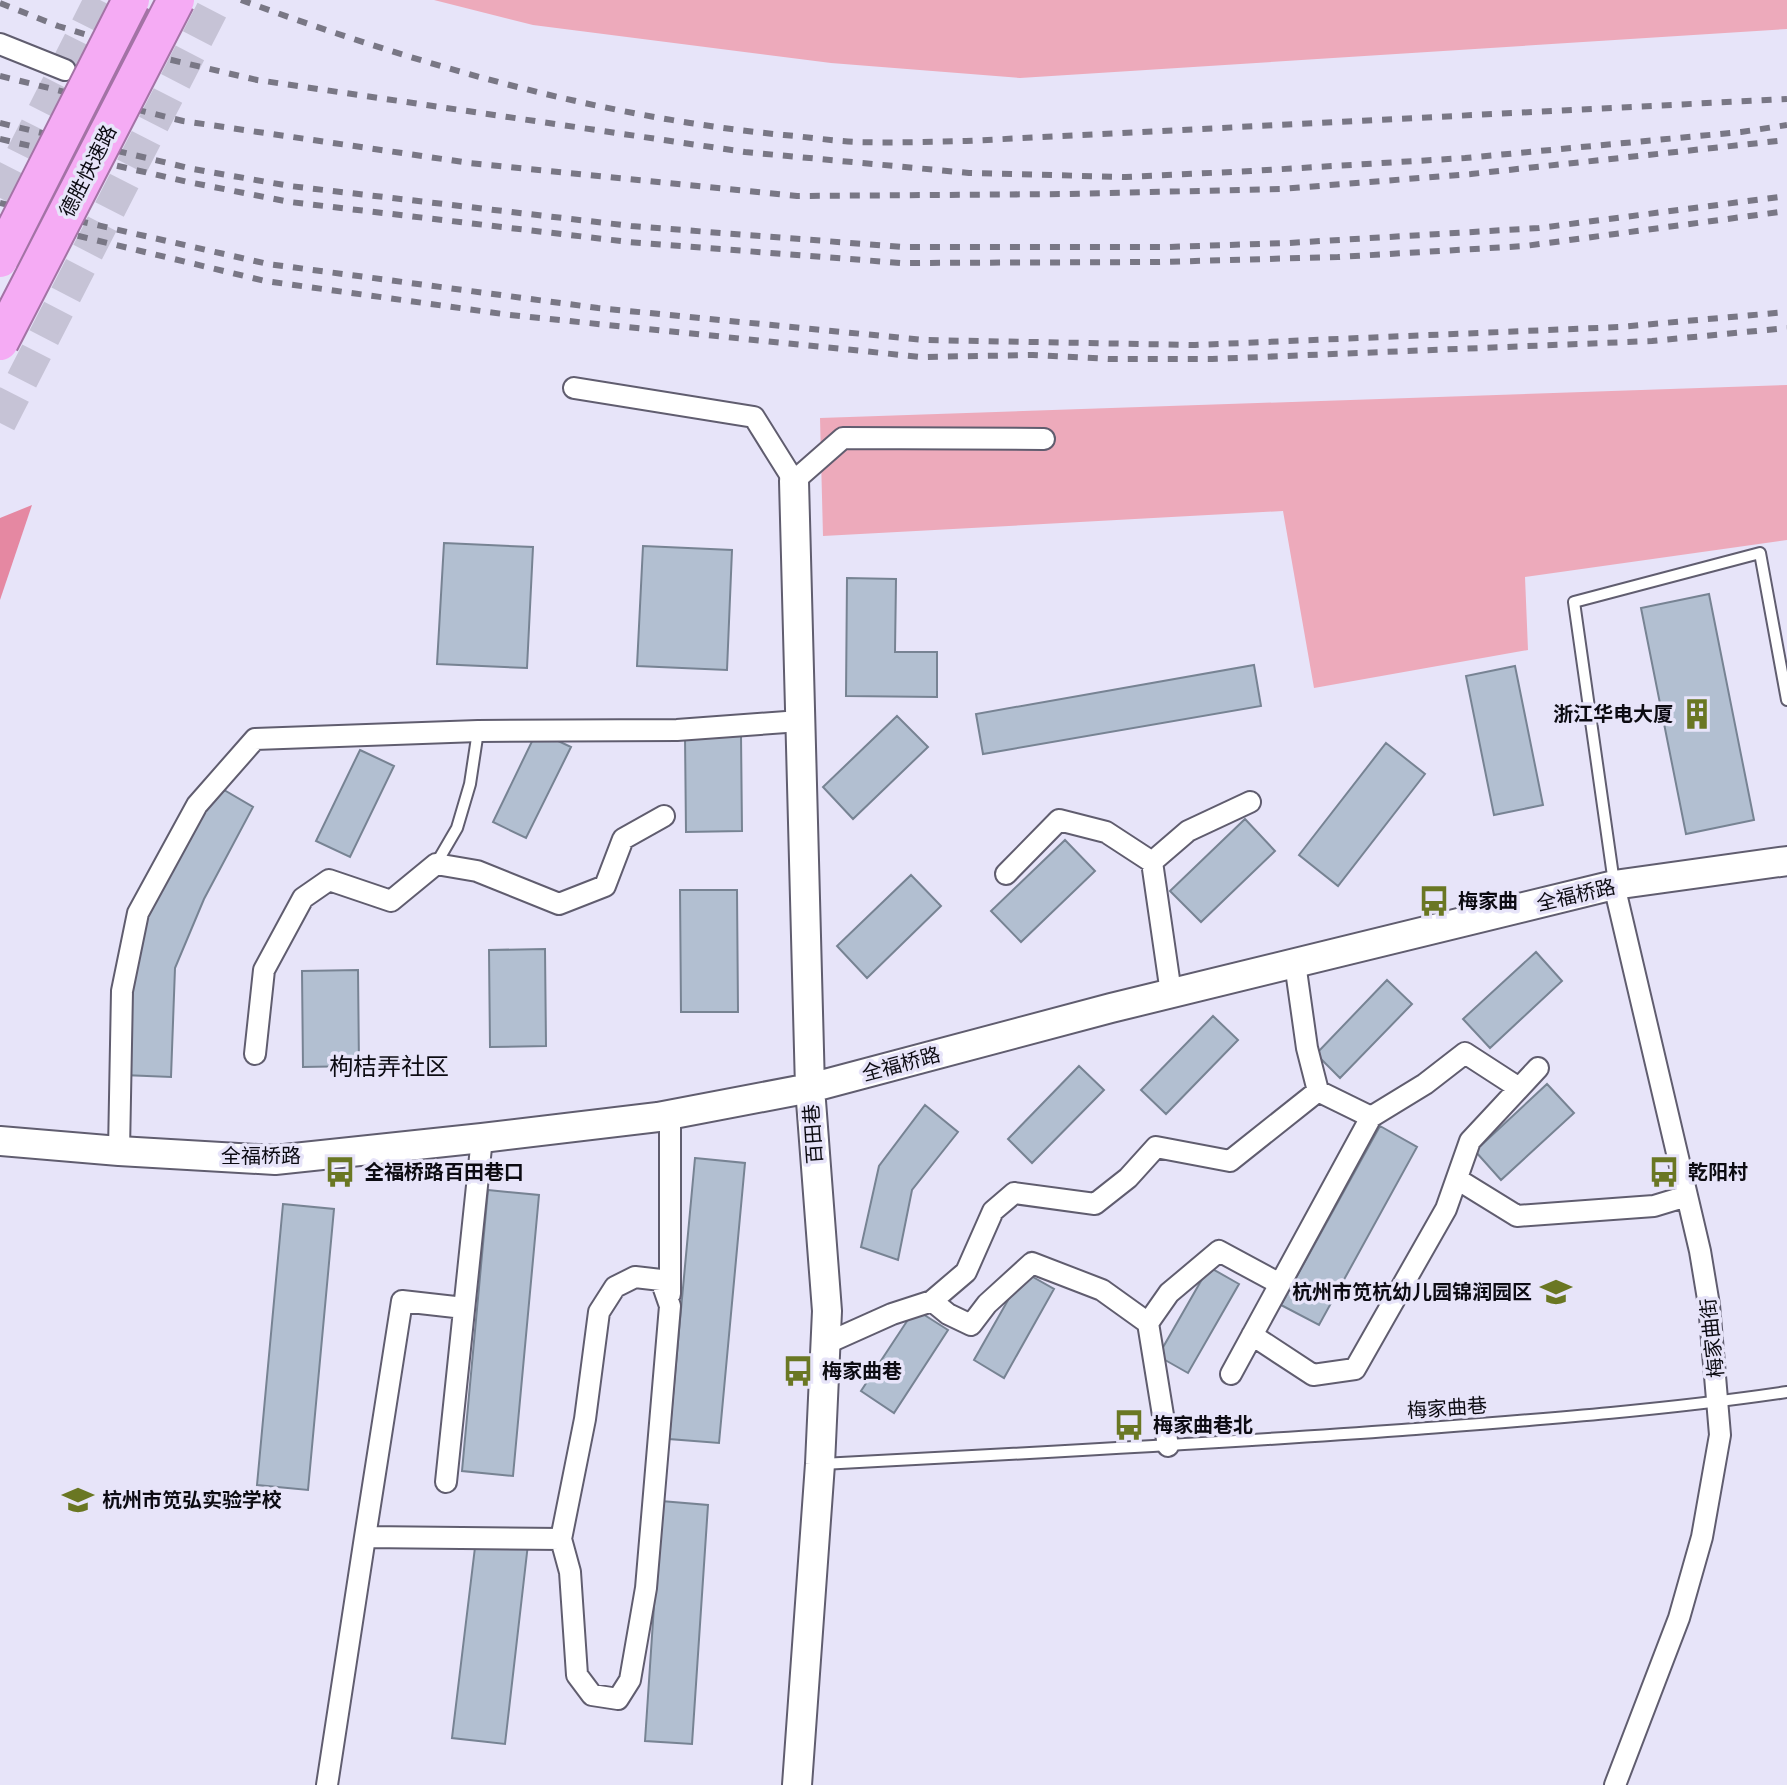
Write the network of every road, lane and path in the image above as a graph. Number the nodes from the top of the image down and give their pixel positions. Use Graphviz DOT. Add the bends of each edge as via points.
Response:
graph roads {
  1 [pos="131,0"];
  2 [pos="176,0"];
  3 [pos="0,44"];
  4 [pos="65,70"];
  5 [pos="0,259"];
  6 [pos="0,342"];
  7 [pos="574,388"];
  8 [pos="1044,439"];
  9 [pos="794,481"];
  10 [pos="1787,700"];
  11 [pos="800,721"];
  12 [pos="478,731"];
  13 [pos="1250,802"];
  14 [pos="664,816"];
  15 [pos="1787,861"];
  16 [pos="1152,862"];
  17 [pos="436,864"];
  18 [pos="1006,874"];
  19 [pos="1614,885"];
  20 [pos="1295,963"];
  21 [pos="1171,993"];
  22 [pos="255,1054"];
  23 [pos="1538,1068"];
  24 [pos="810,1088"];
  25 [pos="1519,1088"];
  26 [pos="1318,1091"];
  27 [pos="670,1115"];
  28 [pos="1371,1117"];
  29 [pos="482,1138"];
  30 [pos="0,1141"];
  31 [pos="119,1151"];
  32 [pos="1457,1179"];
  33 [pos="1687,1196"];
  34 [pos="1280,1284"];
  35 [pos="932,1301"];
  36 [pos="670,1306"];
  37 [pos="464,1308"];
  38 [pos="1148,1323"];
  39 [pos="1252,1335"];
  40 [pos="825,1344"];
  41 [pos="1231,1374"];
  42 [pos="1787,1392"];
  43 [pos="1718,1402"];
  44 [pos="1168,1446"];
  45 [pos="820,1464"];
  46 [pos="446,1482"];
  47 [pos="365,1537"];
  48 [pos="561,1539"];
  49 [pos="327,1785"];
  50 [pos="797,1785"];
  51 [pos="1615,1785"];
  1 -- 5 [label="highway, 德胜快速路, bridge"];
  2 -- 6 [label="highway, 德胜快速路, bridge"];
  3 -- 4 [label="street"];
  7 -- 9 [label="street" via="754,417"];
  8 -- 9 [label="street" via="843,438"];
  9 -- 11 [label="street, 百田巷"];
  10 -- 19 [label="lane" via="1760,553 1574,602"];
  11 -- 12 [label="street" via="677,730"];
  11 -- 24 [label="street, 百田巷"];
  12 -- 17 [label="lane" via="457,828"];
  12 -- 31 [label="street" via="255,739 197,805 138,913 122,991"];
  13 -- 16 [label="street" via="1188,831"];
  14 -- 17 [label="street" via="623,839 605,886 559,904 477,871"];
  15 -- 19 [label="street, 全福桥路"];
  16 -- 18 [label="street" via="1106,832 1059,820"];
  16 -- 21 [label="street"];
  17 -- 22 [label="street" via="391,901 329,880 303,898 264,970"];
  19 -- 20 [label="street, 全福桥路"];
  19 -- 33 [label="street, 梅家曲街"];
  20 -- 21 [label="street, 全福桥路"];
  20 -- 26 [label="street"];
  21 -- 24 [label="street, 全福桥路"];
  23 -- 25 [label="street"];
  24 -- 27 [label="street, 全福桥路"];
  24 -- 40 [label="street, 百田巷"];
  25 -- 28 [label="street" via="1465,1053"];
  25 -- 32 [label="street" via="1470,1141"];
  26 -- 28 [label="street"];
  26 -- 35 [label="street" via="1230,1161 1156,1147 1095,1204 1014,1193 993,1211 966,1272"];
  27 -- 29 [label="street, 全福桥路"];
  27 -- 36 [label="street"];
  28 -- 34 [label="street"];
  29 -- 31 [label="street, 全福桥路" via="275,1160"];
  29 -- 37 [label="street"];
  30 -- 31 [label="street, 全福桥路"];
  32 -- 33 [label="street" via="1517,1216 1654,1206"];
  32 -- 39 [label="street" via="1446,1209 1355,1369 1313,1375"];
  33 -- 43 [label="street, 梅家曲街" via="1709,1305"];
  34 -- 38 [label="street" via="1219,1251 1169,1293"];
  34 -- 39 [label="street"];
  35 -- 38 [label="street" via="971,1325 1032,1263 1102,1290"];
  35 -- 40 [label="street"];
  36 -- 48 [label="street" via="661,1280 635,1277 615,1287 599,1312"];
  36 -- 48 [label="street" via="646,1588 630,1680 618,1699 592,1695 577,1675 570,1572"];
  37 -- 46 [label="street"];
  37 -- 47 [label="street" via="402,1301"];
  38 -- 44 [label="street"];
  39 -- 41 [label="street"];
  40 -- 45 [label="street, 百田巷"];
  42 -- 43 [label="lane, 梅家曲巷"];
  43 -- 44 [label="lane, 梅家曲巷"];
  43 -- 51 [label="street, 梅家曲街" via="1720,1435 1694,1568"];
  44 -- 45 [label="lane, 梅家曲巷"];
  45 -- 50 [label="street, 百田巷"];
  47 -- 48 [label="street"];
  47 -- 49 [label="street"];
}
